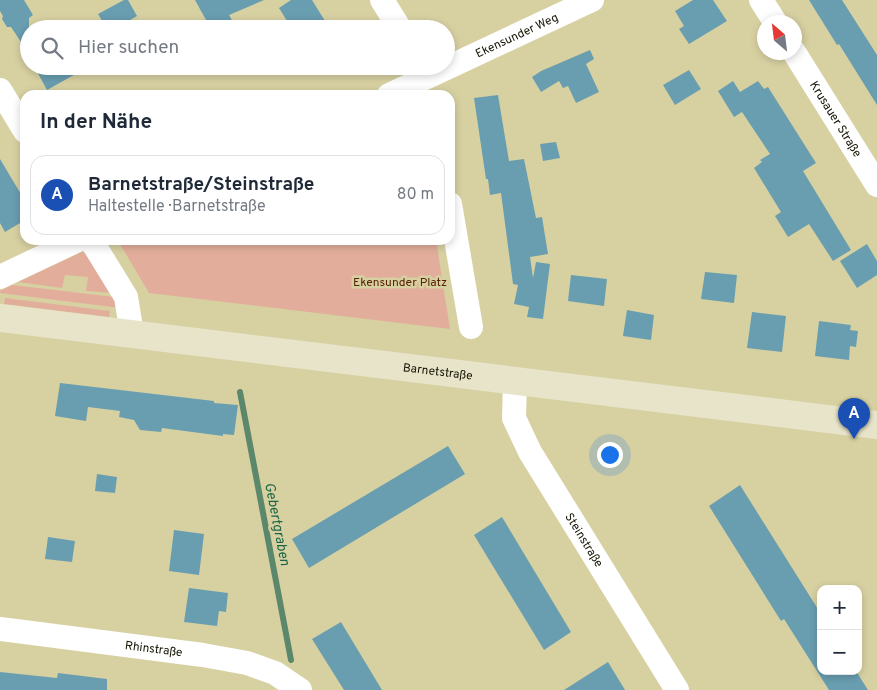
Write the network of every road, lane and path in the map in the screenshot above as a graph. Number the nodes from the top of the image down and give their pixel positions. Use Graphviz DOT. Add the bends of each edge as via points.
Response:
graph roads {
  1 [pos="382,0"];
  2 [pos="592,0"];
  3 [pos="761,0"];
  4 [pos="771,15"];
  5 [pos="394,20"];
  6 [pos="799,60"];
  7 [pos="455,66"];
  8 [pos="427,80"];
  9 [pos="0,90"];
  10 [pos="402,90"];
  11 [pos="20,123"];
  12 [pos="877,185"];
  13 [pos="455,233"];
  14 [pos="67,245"];
  15 [pos="94,245"];
  16 [pos="0,277"];
  17 [pos="0,318"];
  18 [pos="471,327"];
  19 [pos="132,334"];
  20 [pos="515,381"];
  21 [pos="877,425"];
  22 [pos="0,629"];
  23 [pos="300,690"];
  24 [pos="677,690"];
  1 -- 5 [label="street"];
  2 -- 7 [label="street, Ekensunder Weg"];
  3 -- 4 [label="street"];
  6 -- 12 [label="street, Krusauer Straße"];
  8 -- 10 [label="street, Ekensunder Weg"];
  9 -- 11 [label="street"];
  13 -- 18 [label="street"];
  14 -- 16 [label="street"];
  15 -- 19 [label="street" via="126,297"];
  17 -- 19 [label="street, Barnetstraße"];
  19 -- 20 [label="street, Barnetstraße"];
  20 -- 21 [label="street, Barnetstraße"];
  20 -- 24 [label="street, Steinstraße" via="514,418 530,453"];
  22 -- 23 [label="street, Rhinstraße" via="247,663 275,673"];
}
